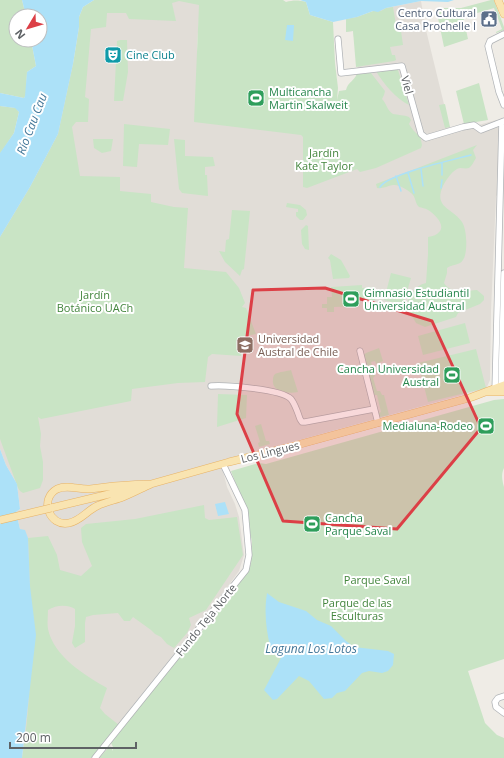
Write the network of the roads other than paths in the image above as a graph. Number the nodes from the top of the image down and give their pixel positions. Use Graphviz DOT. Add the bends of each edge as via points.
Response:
graph roads {
  1 [pos="498,0"];
  2 [pos="503,12"];
  3 [pos="504,34"];
  4 [pos="338,39"];
  5 [pos="504,105"];
  6 [pos="503,122"];
  7 [pos="502,219"];
  8 [pos="504,273"];
  9 [pos="502,301"];
  10 [pos="360,351"];
  11 [pos="211,386"];
  12 [pos="499,388"];
  13 [pos="374,409"];
  14 [pos="378,423"];
  15 [pos="222,464"];
  16 [pos="151,484"];
  17 [pos="0,520"];
  18 [pos="504,696"];
  19 [pos="504,712"];
  20 [pos="95,758"];
  1 -- 2 [label="main road"];
  3 -- 5 [label="street" via="490,41 488,46"];
  4 -- 6 [label="street, Viel" via="341,74 402,66 423,137 430,138 474,125 481,130"];
  6 -- 7 [label="street"];
  7 -- 9 [label="street"];
  8 -- 9 [label="street"];
  9 -- 12 [label="street"];
  10 -- 13 [label="street"];
  11 -- 13 [label="street" via="266,390 283,395 290,399 302,422"];
  12 -- 14 [label="main road, Los Lingues"];
  13 -- 14 [label="street"];
  14 -- 15 [label="main road, Los Lingues"];
  15 -- 16 [label="main road, Los Lingues"];
  15 -- 20 [label="street, Fundo Teja Norte" via="245,510 249,556 246,570"];
  16 -- 16 [label="main road" via="90,489 60,488 51,495 48,510 50,516 60,523 70,523 99,505"];
  16 -- 17 [label="main road, Los Lingues, bridge"];
  18 -- 19 [label="street" via="495,702 496,707"];
}
